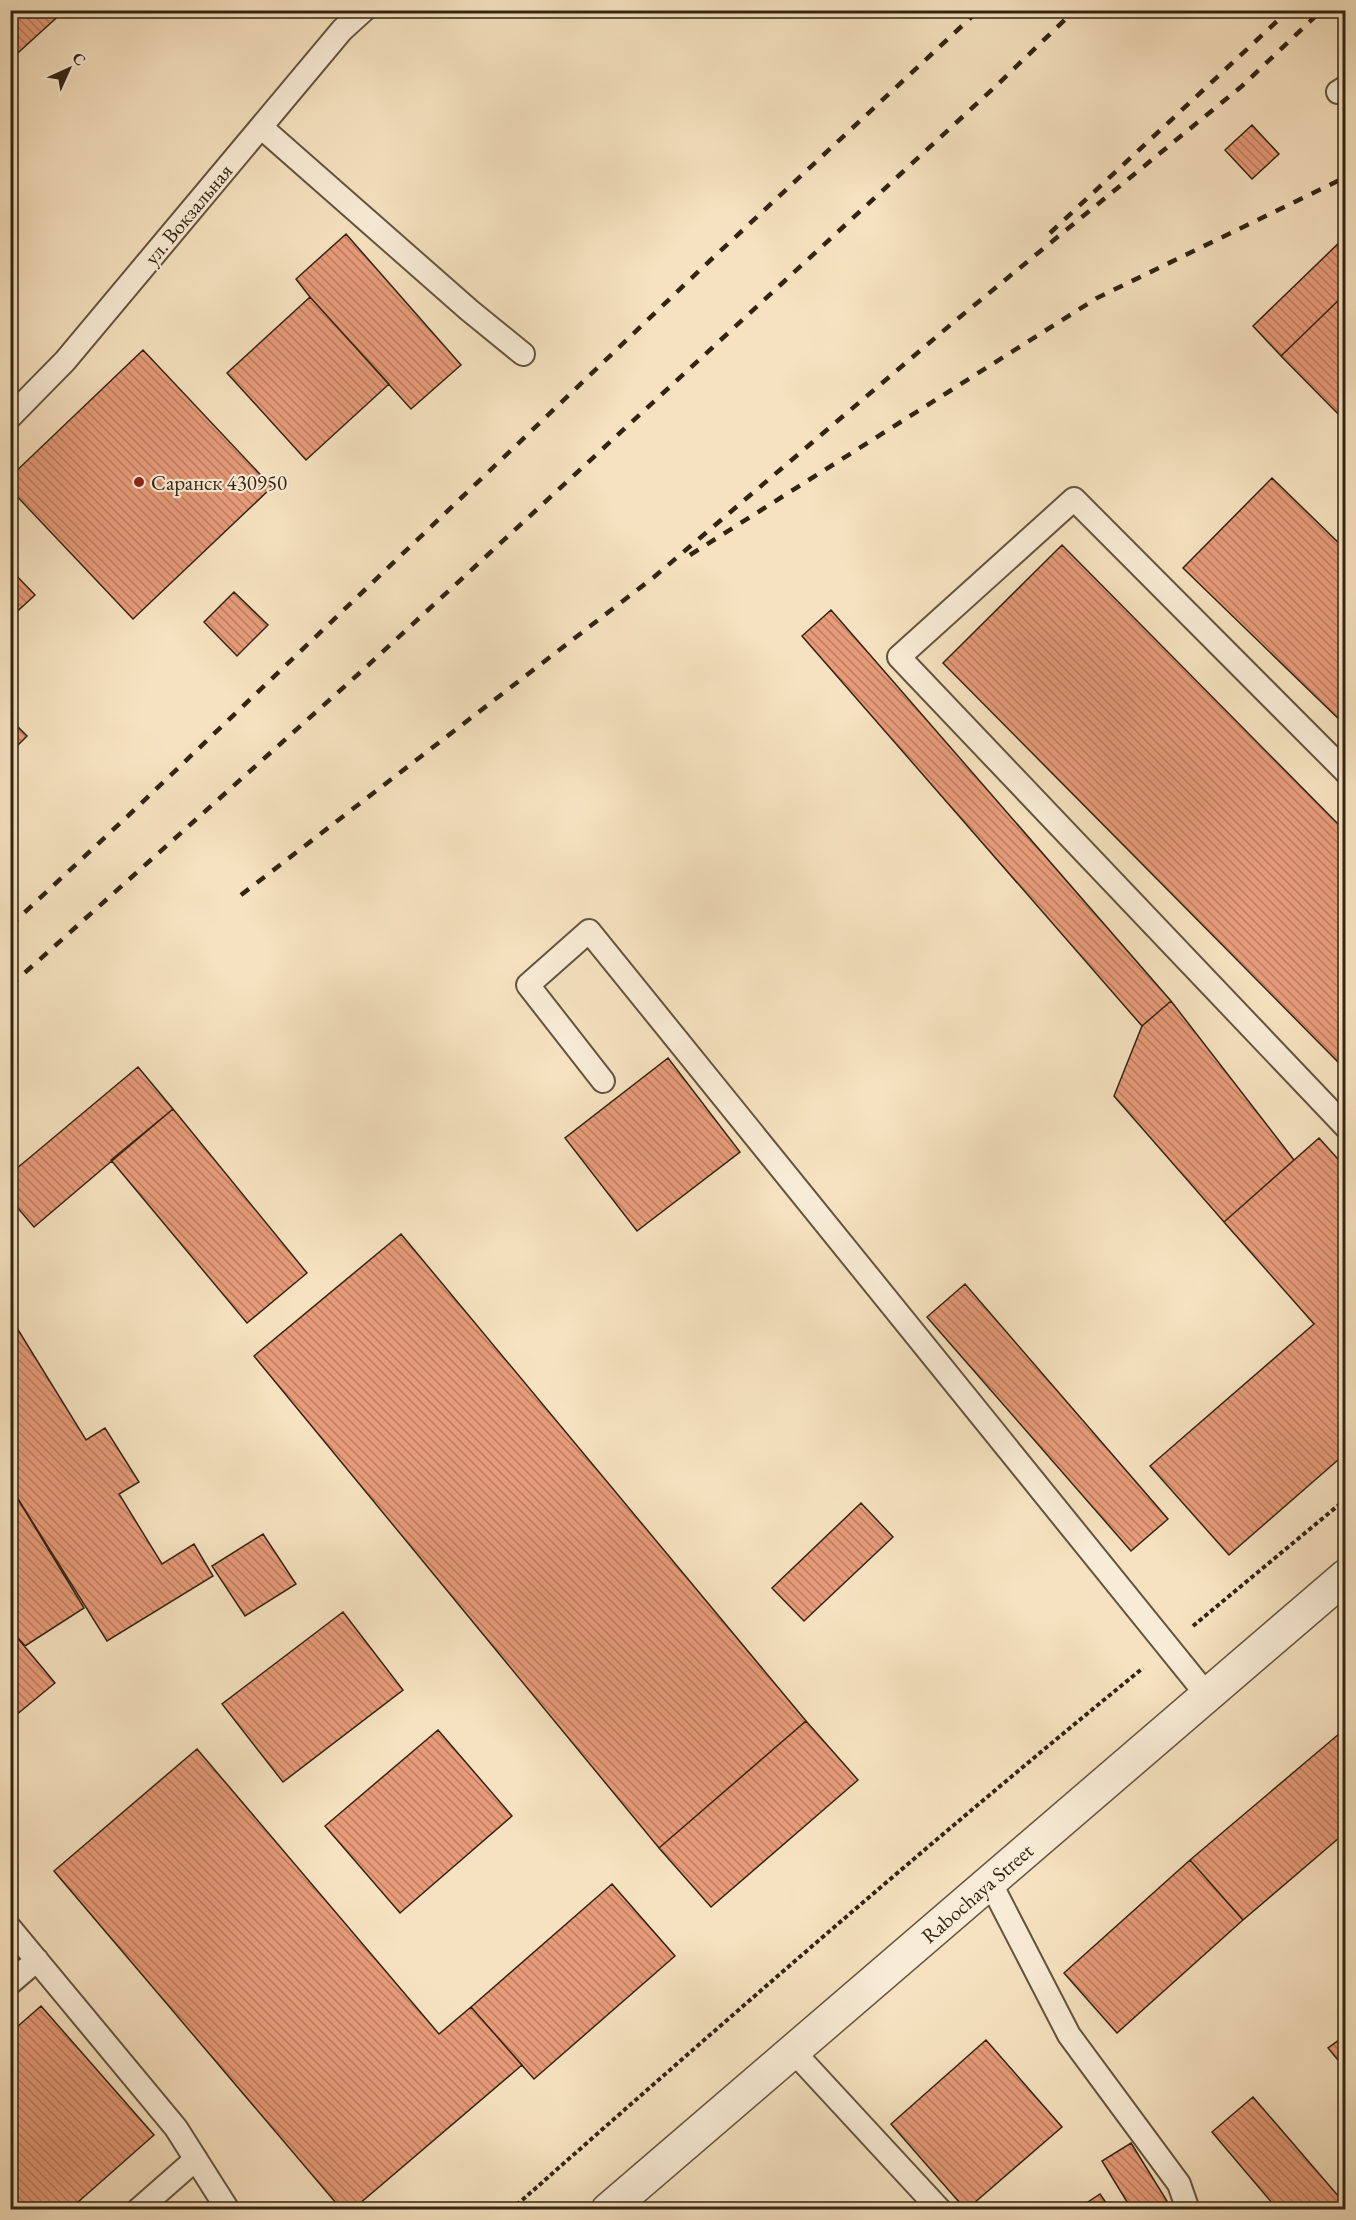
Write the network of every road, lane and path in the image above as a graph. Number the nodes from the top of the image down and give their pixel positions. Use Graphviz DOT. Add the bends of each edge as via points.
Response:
graph roads {
  1 [pos="364,10"];
  2 [pos="261,127"];
  3 [pos="524,354"];
  4 [pos="10,417"];
  5 [pos="1346,772"];
  6 [pos="603,1081"];
  7 [pos="1343,1118"];
  8 [pos="1346,1499"];
  9 [pos="1346,1576"];
  10 [pos="1168,1647"];
  11 [pos="1207,1695"];
  12 [pos="990,1882"];
  13 [pos="10,1928"];
  14 [pos="37,1960"];
  15 [pos="10,1983"];
  16 [pos="793,2051"];
  17 [pos="196,2159"];
  18 [pos="138,2210"];
  19 [pos="228,2210"];
  20 [pos="511,2210"];
  21 [pos="608,2210"];
  22 [pos="940,2210"];
  23 [pos="1188,2210"];
  1 -- 2 [label="lane, ул. Вокзальная" via="342,30"];
  2 -- 3 [label="lane"];
  2 -- 4 [label="lane, ул. Вокзальная" via="65,361"];
  5 -- 7 [label="lane" via="1074,499 899,657"];
  6 -- 10 [label="lane" via="528,985 589,931"];
  8 -- 10 [label="path"];
  9 -- 11 [label="street, Rabochaya Street"];
  10 -- 11 [label="lane"];
  10 -- 20 [label="path" via="985,1797"];
  11 -- 12 [label="street, Rabochaya Street"];
  12 -- 16 [label="street, Rabochaya Street"];
  12 -- 23 [label="lane" via="1069,2035 1179,2184"];
  13 -- 14 [label="lane"];
  14 -- 15 [label="lane"];
  14 -- 17 [label="lane" via="176,2128"];
  16 -- 21 [label="street, Rabochaya Street"];
  16 -- 22 [label="lane"];
  17 -- 18 [label="lane"];
  17 -- 19 [label="lane"];
}
